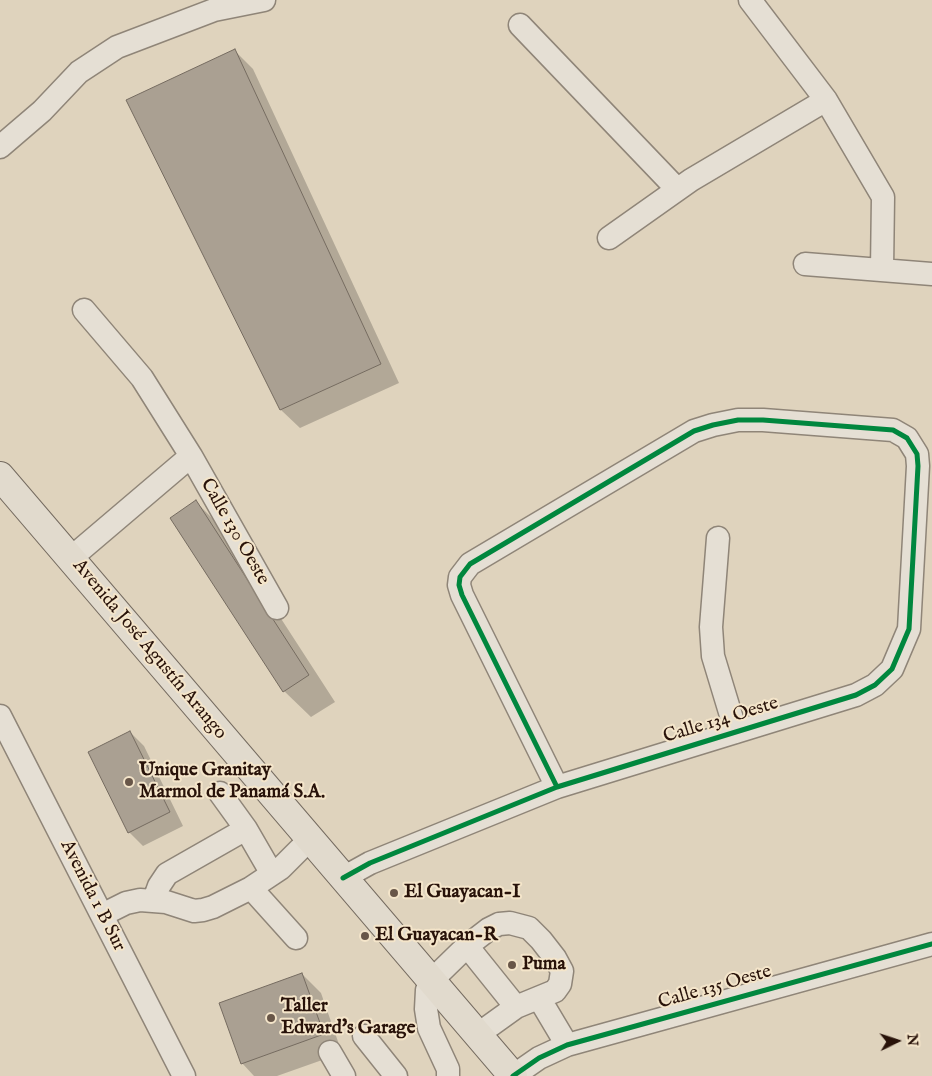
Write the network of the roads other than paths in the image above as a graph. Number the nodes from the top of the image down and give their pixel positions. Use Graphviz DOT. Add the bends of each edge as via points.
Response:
graph roads {
  1 [pos="264,0"];
  2 [pos="750,0"];
  3 [pos="210,5"];
  4 [pos="520,25"];
  5 [pos="826,100"];
  6 [pos="0,147"];
  7 [pos="677,189"];
  8 [pos="609,238"];
  9 [pos="805,264"];
  10 [pos="882,270"];
  11 [pos="932,274"];
  12 [pos="84,310"];
  13 [pos="191,456"];
  14 [pos="0,476"];
  15 [pos="718,538"];
  16 [pos="71,558"];
  17 [pos="277,608"];
  18 [pos="0,716"];
  19 [pos="736,732"];
  20 [pos="557,787"];
  21 [pos="220,793"];
  22 [pos="246,829"];
  23 [pos="309,840"];
  24 [pos="272,874"];
  25 [pos="343,878"];
  26 [pos="251,888"];
  27 [pos="154,900"];
  28 [pos="102,915"];
  29 [pos="296,938"];
  30 [pos="932,944"];
  31 [pos="467,946"];
  32 [pos="431,981"];
  33 [pos="539,998"];
  34 [pos="516,1007"];
  35 [pos="477,1035"];
  36 [pos="364,1036"];
  37 [pos="567,1045"];
  38 [pos="330,1052"];
  39 [pos="184,1076"];
  40 [pos="344,1076"];
  41 [pos="396,1076"];
  42 [pos="448,1076"];
  43 [pos="513,1076"];
  1 -- 3 [label="street"];
  2 -- 5 [label="street"];
  3 -- 6 [label="street" via="117,46 79,72 42,111"];
  4 -- 7 [label="street"];
  5 -- 7 [label="street"];
  5 -- 10 [label="street" via="882,197"];
  7 -- 8 [label="street"];
  9 -- 10 [label="street"];
  10 -- 11 [label="street"];
  12 -- 13 [label="street, Calle 130 Oeste" via="142,378"];
  13 -- 16 [label="street, Calle 130 Oeste"];
  13 -- 17 [label="street, Calle 130 Oeste"];
  14 -- 16 [label="main road, Avenida José Agustín Arango"];
  15 -- 19 [label="street" via="711,627 713,656"];
  16 -- 23 [label="main road, Avenida José Agustín Arango"];
  18 -- 28 [label="street, Avenida 1 B Sur"];
  19 -- 20 [label="street, Calle 134 Oeste"];
  19 -- 20 [label="street, Calle 134 Oeste" via="856,695 875,685 892,669 908,629 918,466 917,454 908,438 893,430 763,420 713,425 694,431 470,564 460,577 462,595"];
  20 -- 25 [label="street, Calle 134 Oeste" via="370,863"];
  21 -- 22 [label="street"];
  22 -- 24 [label="street"];
  22 -- 27 [label="street" via="166,874"];
  23 -- 24 [label="street"];
  23 -- 25 [label="main road, Avenida José Agustín Arango"];
  24 -- 26 [label="street"];
  25 -- 32 [label="main road, Avenida José Agustín Arango"];
  26 -- 27 [label="street" via="199,911"];
  26 -- 29 [label="street"];
  27 -- 28 [label="street" via="126,903"];
  28 -- 39 [label="street, Avenida 1 B Sur"];
  30 -- 37 [label="street, Calle 135 Oeste"];
  31 -- 32 [label="street"];
  31 -- 33 [label="street" via="499,924 519,924 529,928 555,958 562,972 558,987"];
  31 -- 34 [label="street"];
  32 -- 35 [label="main road, Avenida José Agustín Arango"];
  32 -- 42 [label="street" via="427,990 428,1028 448,1069"];
  33 -- 34 [label="street"];
  33 -- 37 [label="street"];
  34 -- 35 [label="street"];
  35 -- 43 [label="main road, Avenida José Agustín Arango"];
  36 -- 41 [label="street"];
  37 -- 43 [label="street, Calle 135 Oeste" via="539,1058"];
  38 -- 40 [label="street"];
}
